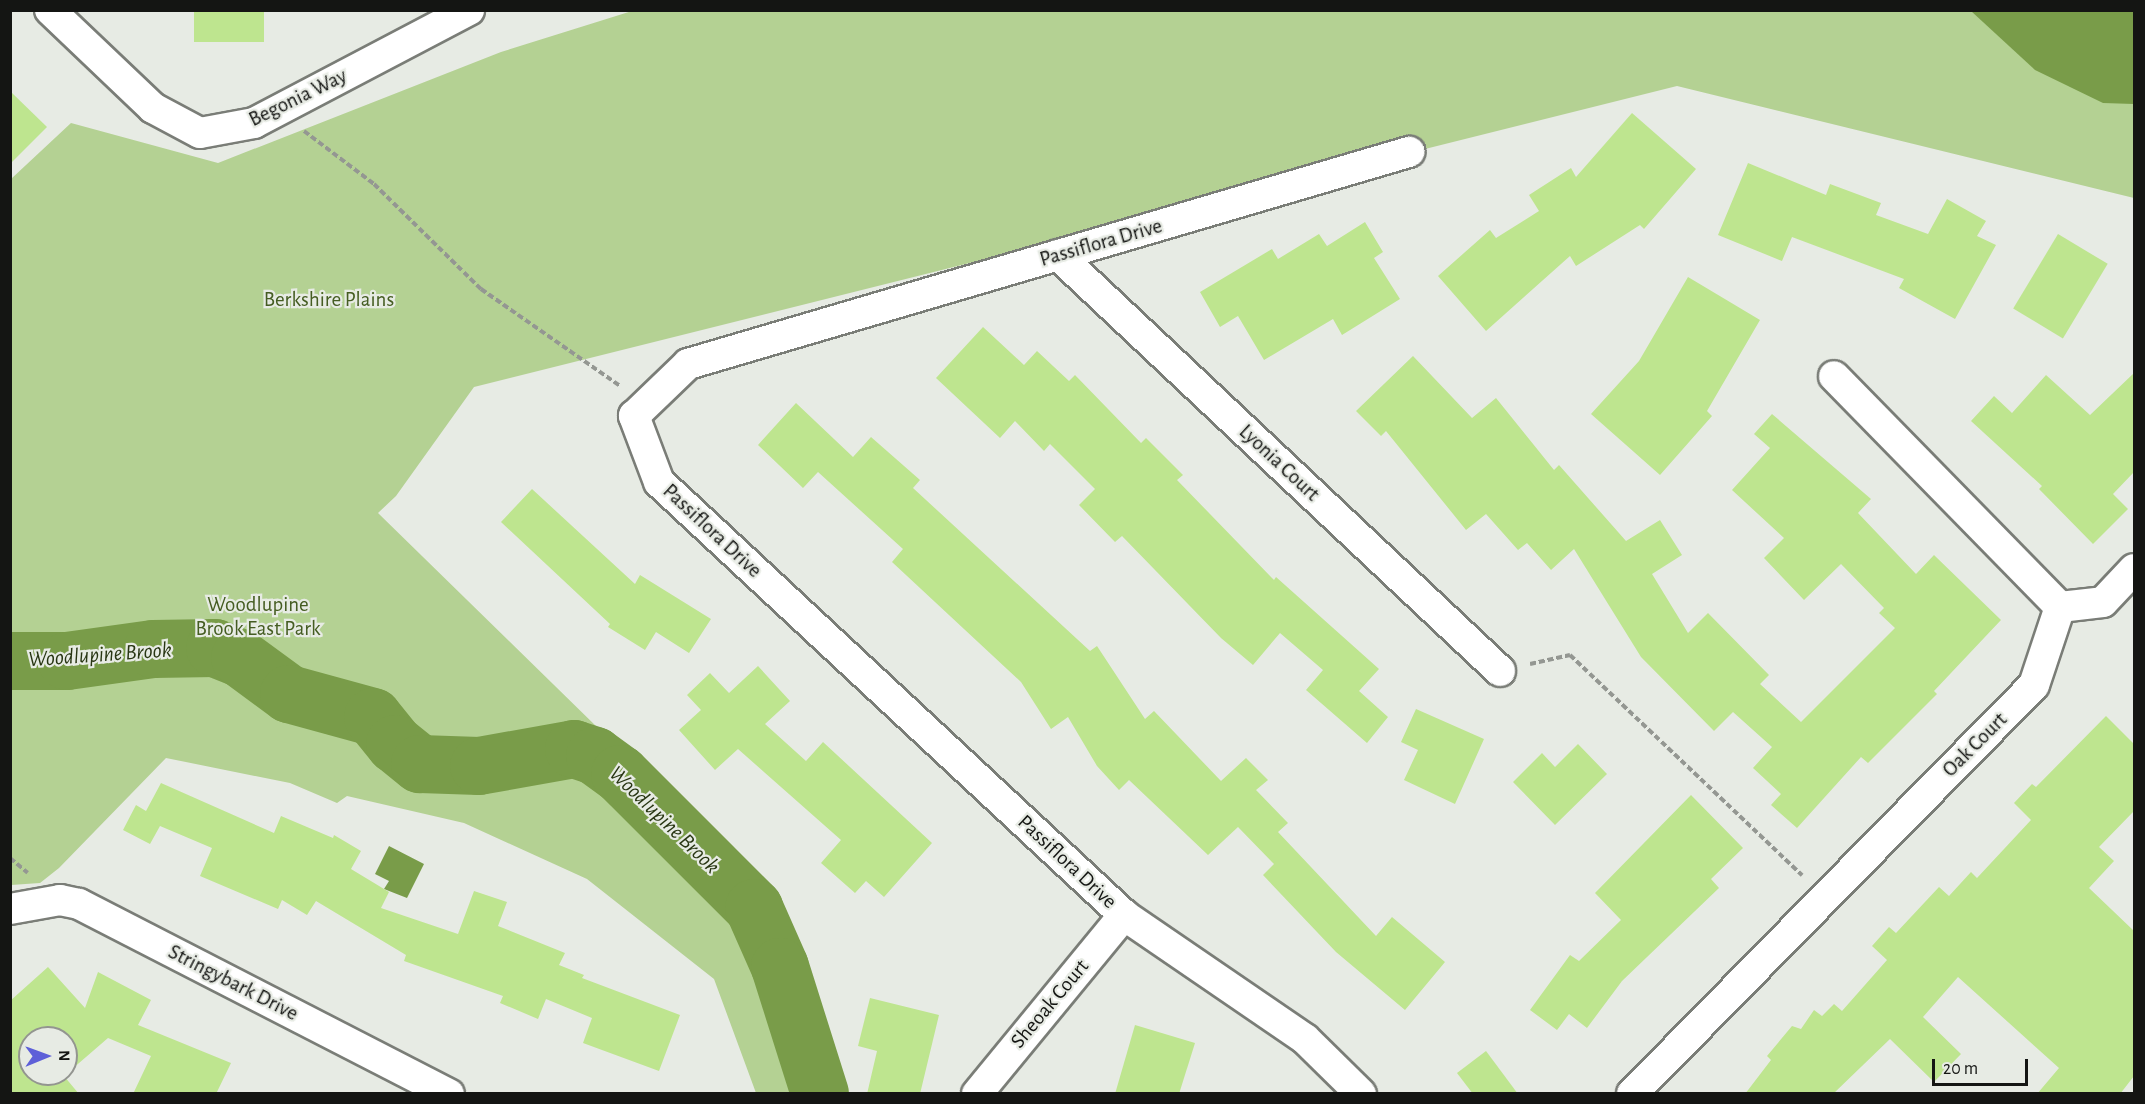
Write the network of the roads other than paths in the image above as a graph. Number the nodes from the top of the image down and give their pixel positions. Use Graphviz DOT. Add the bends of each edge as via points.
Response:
graph roads {
  1 [pos="50,10"];
  2 [pos="469,10"];
  3 [pos="1409,152"];
  4 [pos="1058,255"];
  5 [pos="1834,376"];
  6 [pos="2134,569"];
  7 [pos="2060,607"];
  8 [pos="1500,671"];
  9 [pos="10,909"];
  10 [pos="1124,915"];
  11 [pos="449,1094"];
  12 [pos="977,1094"];
  13 [pos="1361,1094"];
  14 [pos="1632,1094"];
  1 -- 2 [label="street, Begonia Way" via="153,108 200,133 254,123"];
  3 -- 4 [label="street, Passiflora Drive"];
  4 -- 8 [label="street, Lyonia Court"];
  4 -- 10 [label="street, Passiflora Drive" via="688,364 634,416 659,482"];
  5 -- 7 [label="street"];
  6 -- 7 [label="street" via="2103,602"];
  7 -- 14 [label="street, Oak Court" via="2034,686"];
  9 -- 11 [label="street, Stringybark Drive" via="60,900 79,904"];
  10 -- 12 [label="street, Sheoak Court"];
  10 -- 13 [label="street, Passiflora Drive" via="1305,1040"];
}
